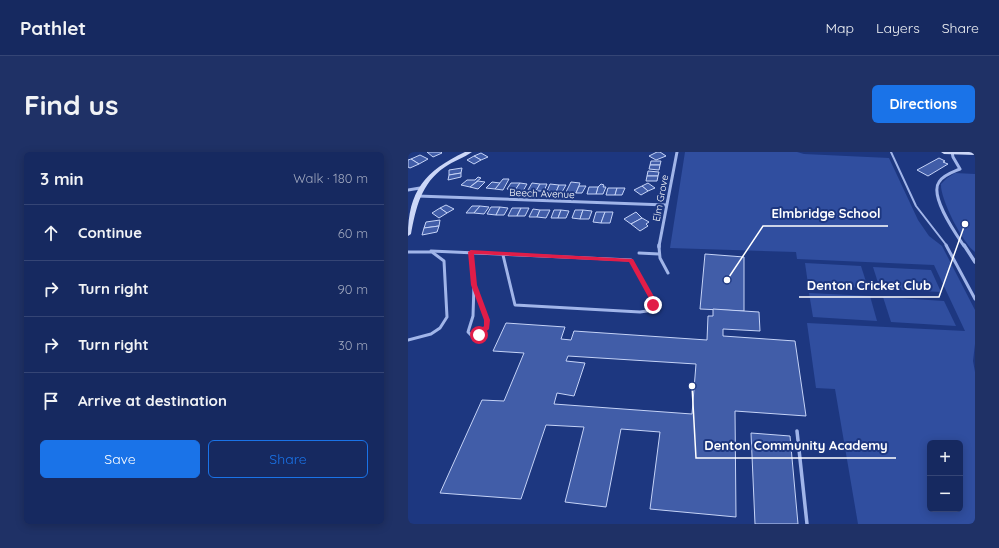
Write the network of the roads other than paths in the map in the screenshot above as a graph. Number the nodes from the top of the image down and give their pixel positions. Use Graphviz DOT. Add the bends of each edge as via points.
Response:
graph roads {
  1 [pos="469,152"];
  2 [pos="677,152"];
  3 [pos="891,152"];
  4 [pos="944,152"];
  5 [pos="953,152"];
  6 [pos="975,153"];
  7 [pos="420,188"];
  8 [pos="408,190"];
  9 [pos="418,196"];
  10 [pos="666,205"];
  11 [pos="408,234"];
  12 [pos="660,247"];
  13 [pos="431,251"];
  14 [pos="408,252"];
  15 [pos="471,252"];
  16 [pos="639,253"];
  17 [pos="659,254"];
  18 [pos="503,255"];
  19 [pos="975,262"];
  20 [pos="668,273"];
  21 [pos="474,285"];
  22 [pos="975,299"];
  23 [pos="408,340"];
  24 [pos="797,431"];
  25 [pos="807,524"];
  1 -- 7 [label="street" via="432,173"];
  2 -- 10 [label="street, Elm Grove"];
  3 -- 22 [label="lane" via="916,206 946,245"];
  4 -- 5 [label="street"];
  5 -- 6 [label="street"];
  5 -- 19 [label="street" via="960,170 940,180 936,195 940,206"];
  7 -- 8 [label="street"];
  7 -- 9 [label="street"];
  9 -- 10 [label="street, Beech Avenue"];
  9 -- 11 [label="street"];
  10 -- 12 [label="street, Elm Grove"];
  12 -- 17 [label="lane"];
  13 -- 14 [label="lane"];
  13 -- 15 [label="lane"];
  13 -- 23 [label="lane" via="444,261 447,316 440,328 431,334"];
  15 -- 18 [label="lane"];
  15 -- 21 [label="lane"];
  16 -- 17 [label="lane"];
  17 -- 20 [label="lane"];
  18 -- 18 [label="lane" via="631,260 654,302 647,310 640,312 515,305"];
  21 -- 21 [label="lane" via="487,320 487,327 479,335 471,335 468,332 473,316"];
  24 -- 25 [label="lane"];
}
